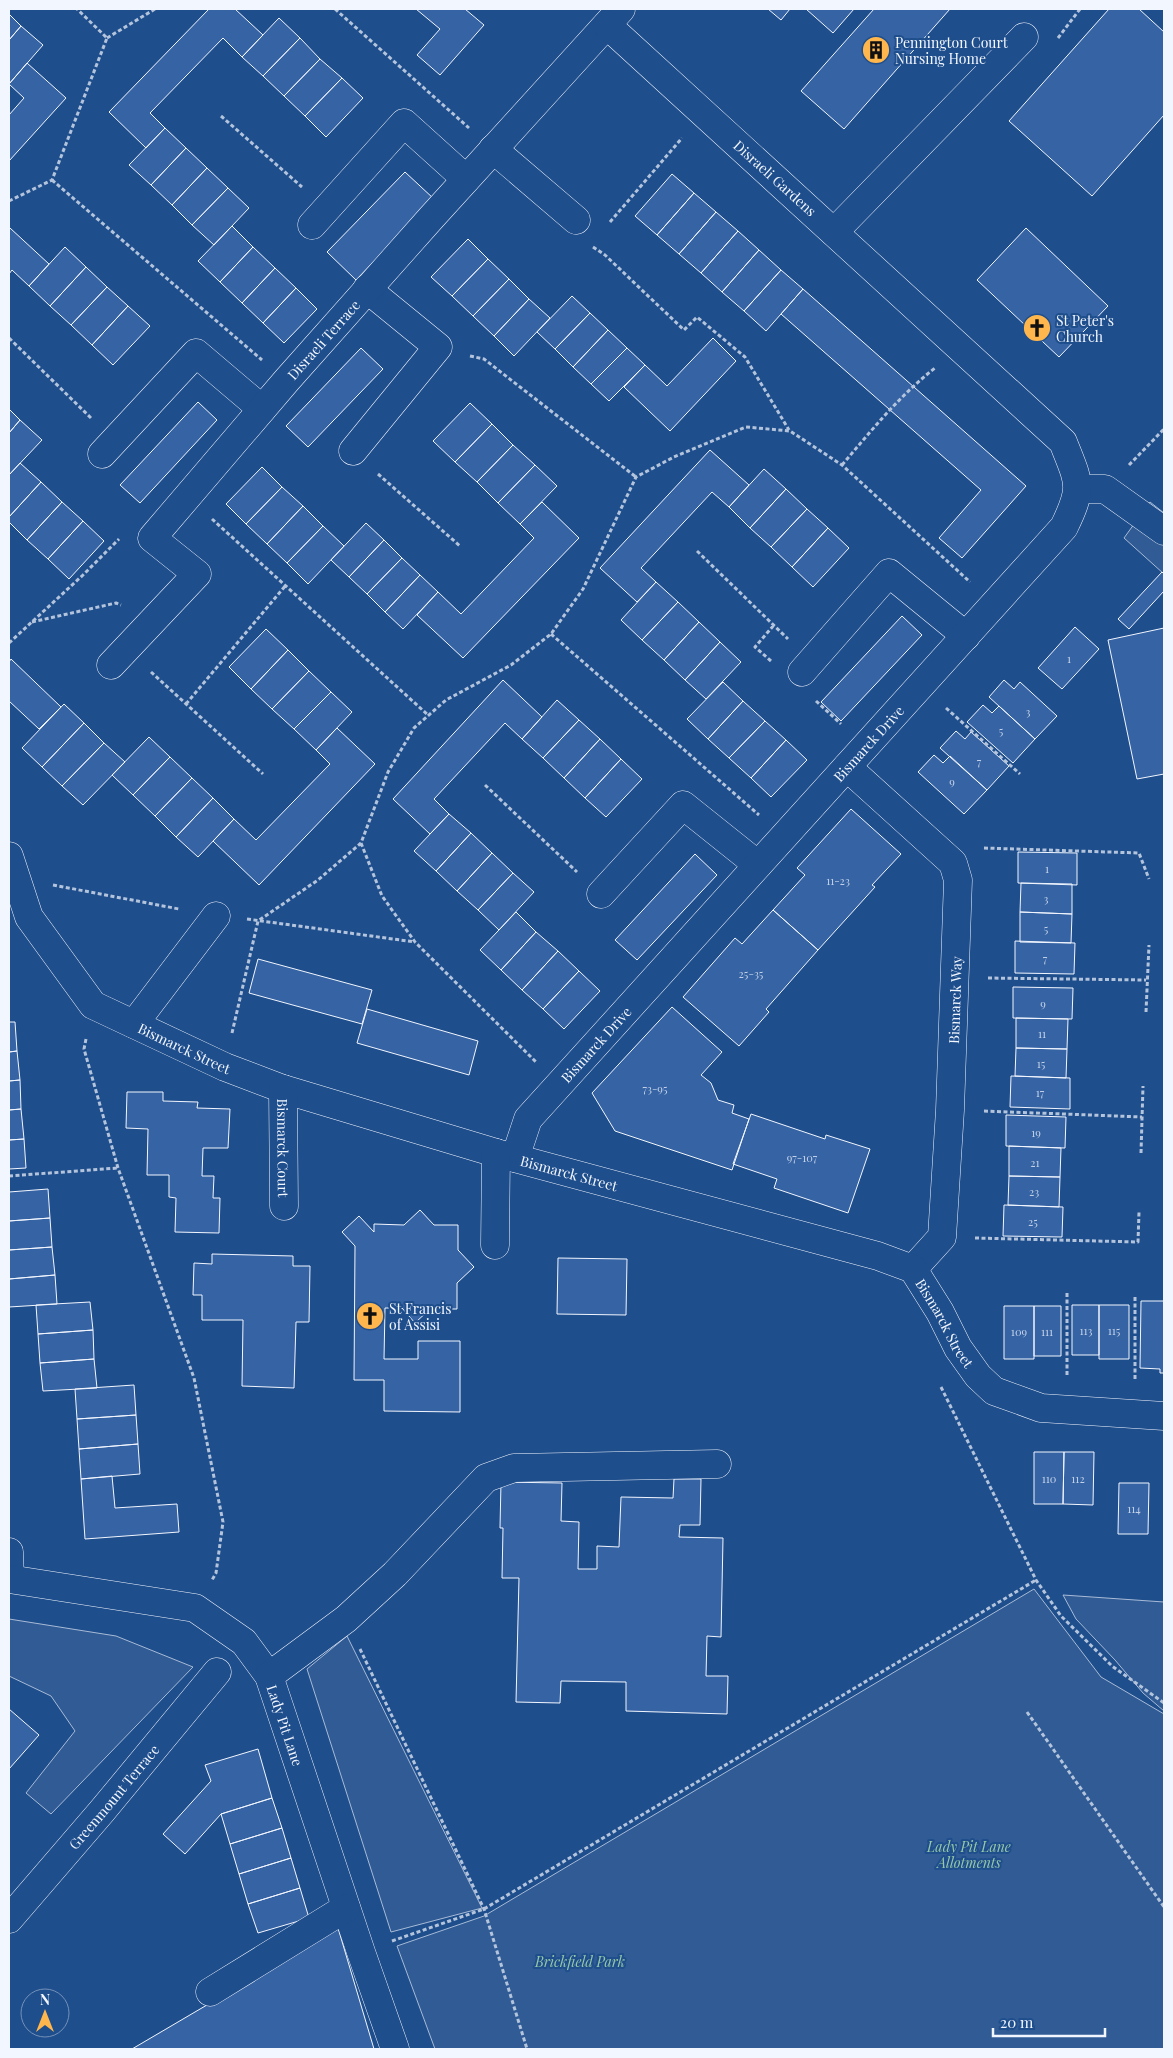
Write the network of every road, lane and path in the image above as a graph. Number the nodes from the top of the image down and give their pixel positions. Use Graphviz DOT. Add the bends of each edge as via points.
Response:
graph roads {
  1 [pos="77,9"];
  2 [pos="155,9"];
  3 [pos="335,9"];
  4 [pos="614,17"];
  5 [pos="1024,37"];
  6 [pos="107,38"];
  7 [pos="704,113"];
  8 [pos="221,116"];
  9 [pos="493,149"];
  10 [pos="466,179"];
  11 [pos="52,180"];
  12 [pos="9,201"];
  13 [pos="319,217"];
  14 [pos="576,220"];
  15 [pos="609,223"];
  16 [pos="834,232"];
  17 [pos="367,289"];
  18 [pos="9,338"];
  19 [pos="951,340"];
  20 [pos="438,347"];
  21 [pos="287,380"];
  22 [pos="262,409"];
  23 [pos="1164,429"];
  24 [pos="790,431"];
  25 [pos="108,447"];
  26 [pos="353,451"];
  27 [pos="842,465"];
  28 [pos="636,477"];
  29 [pos="1078,489"];
  30 [pos="1105,489"];
  31 [pos="188,496"];
  32 [pos="1164,531"];
  33 [pos="152,538"];
  34 [pos="460,546"];
  35 [pos="697,551"];
  36 [pos="286,586"];
  37 [pos="994,604"];
  38 [pos="153,621"];
  39 [pos="32,622"];
  40 [pos="551,634"];
  41 [pos="966,636"];
  42 [pos="9,643"];
  43 [pos="118,657"];
  44 [pos="807,667"];
  45 [pos="922,685"];
  46 [pos="186,704"];
  47 [pos="428,715"];
  48 [pos="847,766"];
  49 [pos="263,774"];
  50 [pos="1020,774"];
  51 [pos="485,785"];
  52 [pos="784,837"];
  53 [pos="361,843"];
  54 [pos="9,856"];
  55 [pos="953,863"];
  56 [pos="758,865"];
  57 [pos="1149,879"];
  58 [pos="601,894"];
  59 [pos="216,916"];
  60 [pos="1149,945"];
  61 [pos="955,978"];
  62 [pos="1146,980"];
  63 [pos="93,1005"];
  64 [pos="1146,1012"];
  65 [pos="134,1024"];
  66 [pos="225,1067"];
  67 [pos="559,1085"];
  68 [pos="1143,1086"];
  69 [pos="283,1089"];
  70 [pos="950,1110"];
  71 [pos="1142,1117"];
  72 [pos="1141,1152"];
  73 [pos="506,1155"];
  74 [pos="118,1168"];
  75 [pos="9,1176"];
  76 [pos="284,1206"];
  77 [pos="1139,1212"];
  78 [pos="942,1237"];
  79 [pos="495,1245"];
  80 [pos="913,1270"];
  81 [pos="1067,1293"];
  82 [pos="1135,1297"];
  83 [pos="937,1378"];
  84 [pos="1067,1410"];
  85 [pos="1135,1414"];
  86 [pos="1164,1416"];
  87 [pos="717,1464"];
  88 [pos="9,1552"];
  89 [pos="10,1579"];
  90 [pos="1036,1580"];
  91 [pos="195,1608"];
  92 [pos="346,1619"];
  93 [pos="217,1672"];
  94 [pos="270,1676"];
  95 [pos="1164,1703"];
  96 [pos="1027,1712"];
  97 [pos="1164,1907"];
  98 [pos="346,1908"];
  99 [pos="484,1909"];
  100 [pos="9,1919"];
  101 [pos="361,1952"];
  102 [pos="210,1992"];
  103 [pos="395,2049"];
  104 [pos="526,2049"];
  1 -- 6 [label="path"];
  2 -- 6 [label="path"];
  3 -- 9 [label="path"];
  4 -- 7 [label="street, Disraeli Gardens"];
  4 -- 9 [label="street, Disraeli Terrace"];
  5 -- 16 [label="street"];
  6 -- 11 [label="path"];
  7 -- 15 [label="path"];
  7 -- 16 [label="street, Disraeli Gardens"];
  8 -- 13 [label="path"];
  9 -- 10 [label="street, Disraeli Terrace"];
  9 -- 14 [label="street"];
  10 -- 13 [label="street" via="404,123"];
  10 -- 17 [label="street, Disraeli Terrace"];
  11 -- 12 [label="path"];
  11 -- 21 [label="path"];
  14 -- 24 [label="path" via="590,245 605,255 684,330 697,317 745,357"];
  16 -- 19 [label="street, Disraeli Gardens"];
  17 -- 20 [label="street"];
  17 -- 21 [label="street, Disraeli Terrace"];
  18 -- 25 [label="path"];
  19 -- 27 [label="path"];
  19 -- 29 [label="street" via="1063,442"];
  20 -- 26 [label="street"];
  20 -- 28 [label="path" via="484,359"];
  21 -- 22 [label="street, Disraeli Terrace"];
  22 -- 25 [label="street" via="196,353"];
  22 -- 31 [label="street, Disraeli Terrace"];
  23 -- 30 [label="path"];
  24 -- 27 [label="path"];
  24 -- 28 [label="path" via="746,427"];
  26 -- 34 [label="path"];
  27 -- 37 [label="path"];
  28 -- 40 [label="path" via="583,589"];
  29 -- 30 [label="street"];
  29 -- 37 [label="street, Bismarck Drive" via="1076,503 1064,527"];
  30 -- 32 [label="street"];
  31 -- 33 [label="street, Disraeli Terrace"];
  31 -- 36 [label="path"];
  33 -- 38 [label="street" via="197,574"];
  33 -- 39 [label="path" via="124,534"];
  35 -- 44 [label="path"];
  36 -- 46 [label="path"];
  36 -- 47 [label="path"];
  37 -- 41 [label="street, Bismarck Drive"];
  38 -- 39 [label="path" via="116,603"];
  38 -- 43 [label="street"];
  39 -- 42 [label="path"];
  40 -- 47 [label="path" via="512,665 446,700"];
  40 -- 52 [label="path"];
  41 -- 44 [label="street" via="889,573"];
  41 -- 45 [label="street, Bismarck Drive"];
  43 -- 46 [label="path"];
  45 -- 48 [label="street, Bismarck Drive"];
  45 -- 50 [label="path"];
  46 -- 49 [label="path"];
  47 -- 53 [label="path" via="414,728 388,772"];
  48 -- 52 [label="street, Bismarck Drive"];
  48 -- 55 [label="street"];
  51 -- 58 [label="path"];
  52 -- 56 [label="street, Bismarck Drive"];
  53 -- 66 [label="path" via="318,880 258,920"];
  53 -- 67 [label="path" via="382,896 415,942"];
  54 -- 63 [label="street, Bismarck Street" via="29,917"];
  55 -- 57 [label="path" via="974,848 1138,853"];
  55 -- 61 [label="street, Bismarck Way" via="958,880"];
  56 -- 58 [label="street" via="683,805"];
  56 -- 67 [label="street, Bismarck Drive"];
  59 -- 65 [label="street"];
  60 -- 62 [label="path"];
  61 -- 62 [label="path"];
  61 -- 70 [label="street, Bismarck Way"];
  62 -- 64 [label="path"];
  63 -- 65 [label="street, Bismarck Street"];
  63 -- 74 [label="path" via="84,1049"];
  65 -- 66 [label="street, Bismarck Street"];
  66 -- 69 [label="street, Bismarck Street"];
  67 -- 73 [label="street, Bismarck Drive" via="528,1119"];
  68 -- 71 [label="path"];
  69 -- 73 [label="street, Bismarck Street"];
  69 -- 76 [label="street, Bismarck Court"];
  70 -- 71 [label="path"];
  70 -- 78 [label="street, Bismarck Way"];
  71 -- 72 [label="path"];
  73 -- 79 [label="street, Bismarck Drive"];
  73 -- 80 [label="street, Bismarck Street" via="878,1256"];
  74 -- 75 [label="path"];
  74 -- 91 [label="path" via="194,1378 223,1522 216,1572"];
  77 -- 78 [label="path" via="1138,1242"];
  78 -- 80 [label="street"];
  80 -- 84 [label="street, Bismarck Street" via="958,1348 994,1392 1041,1408"];
  81 -- 84 [label="path"];
  82 -- 85 [label="path"];
  83 -- 90 [label="path"];
  84 -- 85 [label="street, Bismarck Street"];
  85 -- 86 [label="street, Bismarck Street"];
  87 -- 92 [label="street" via="514,1468 486,1478 395,1574"];
  88 -- 89 [label="street"];
  89 -- 91 [label="street, Lady Pit Lane"];
  90 -- 95 [label="path" via="1061,1616 1112,1666"];
  90 -- 99 [label="path"];
  91 -- 94 [label="street, Lady Pit Lane" via="244,1642"];
  92 -- 94 [label="street"];
  92 -- 99 [label="path"];
  93 -- 100 [label="street, Greenmount Terrace"];
  94 -- 98 [label="street, Lady Pit Lane"];
  96 -- 97 [label="path"];
  98 -- 101 [label="street, Lady Pit Lane"];
  98 -- 102 [label="street"];
  99 -- 101 [label="path"];
  99 -- 104 [label="path"];
  101 -- 103 [label="street, Lady Pit Lane"];
}
